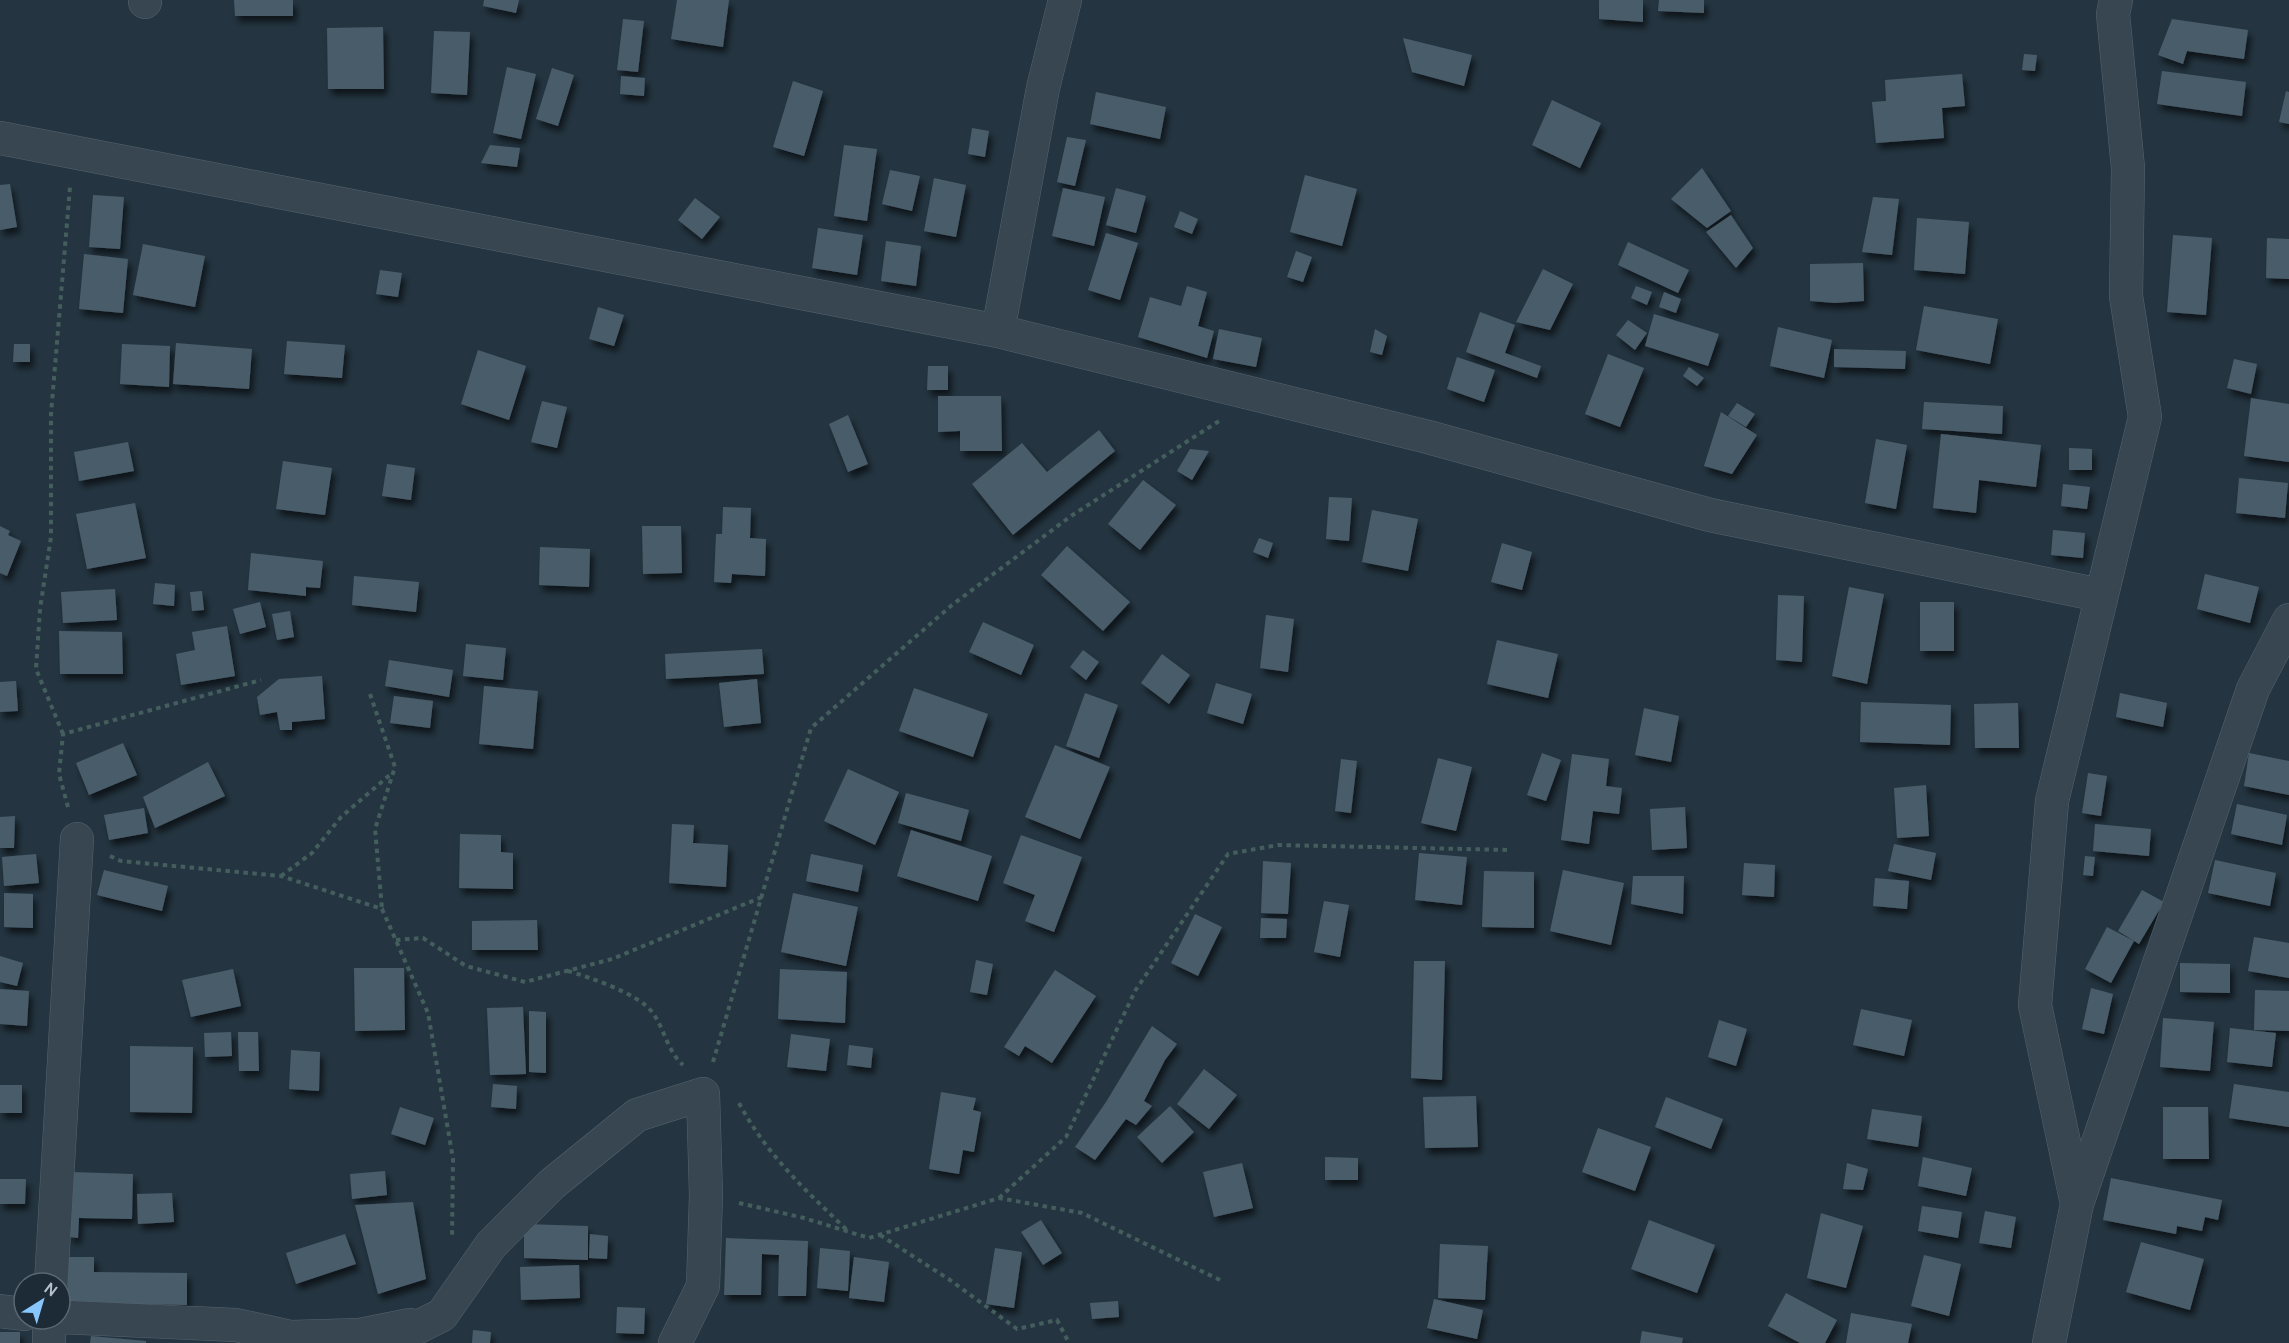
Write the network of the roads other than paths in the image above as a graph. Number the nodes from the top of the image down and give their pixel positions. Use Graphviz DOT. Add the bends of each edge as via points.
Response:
graph roads {
  1 [pos="1065,0"];
  2 [pos="2116,0"];
  3 [pos="0,138"];
  4 [pos="998,331"];
  5 [pos="2100,595"];
  6 [pos="2289,620"];
  7 [pos="76,839"];
  8 [pos="2077,1204"];
  9 [pos="52,1271"];
  10 [pos="72,1317"];
  11 [pos="427,1322"];
  12 [pos="258,1335"];
  13 [pos="386,1343"];
  14 [pos="675,1343"];
  15 [pos="2049,1343"];
  1 -- 4 [label="street" via="1043,87"];
  2 -- 5 [label="street" via="2113,15 2128,168 2126,296 2145,417"];
  3 -- 4 [label="street"];
  4 -- 5 [label="street" via="1428,437 1710,515"];
  5 -- 8 [label="street" via="2052,801 2035,1005"];
  6 -- 8 [label="street" via="2253,689"];
  7 -- 9 [label="street"];
  8 -- 15 [label="street"];
  10 -- 12 [label="street" via="236,1324"];
  11 -- 12 [label="street" via="360,1335"];
  11 -- 13 [label="street"];
  11 -- 14 [label="street" via="442,1315 491,1245 552,1184 637,1115 714,1090 703,1286"];
}
